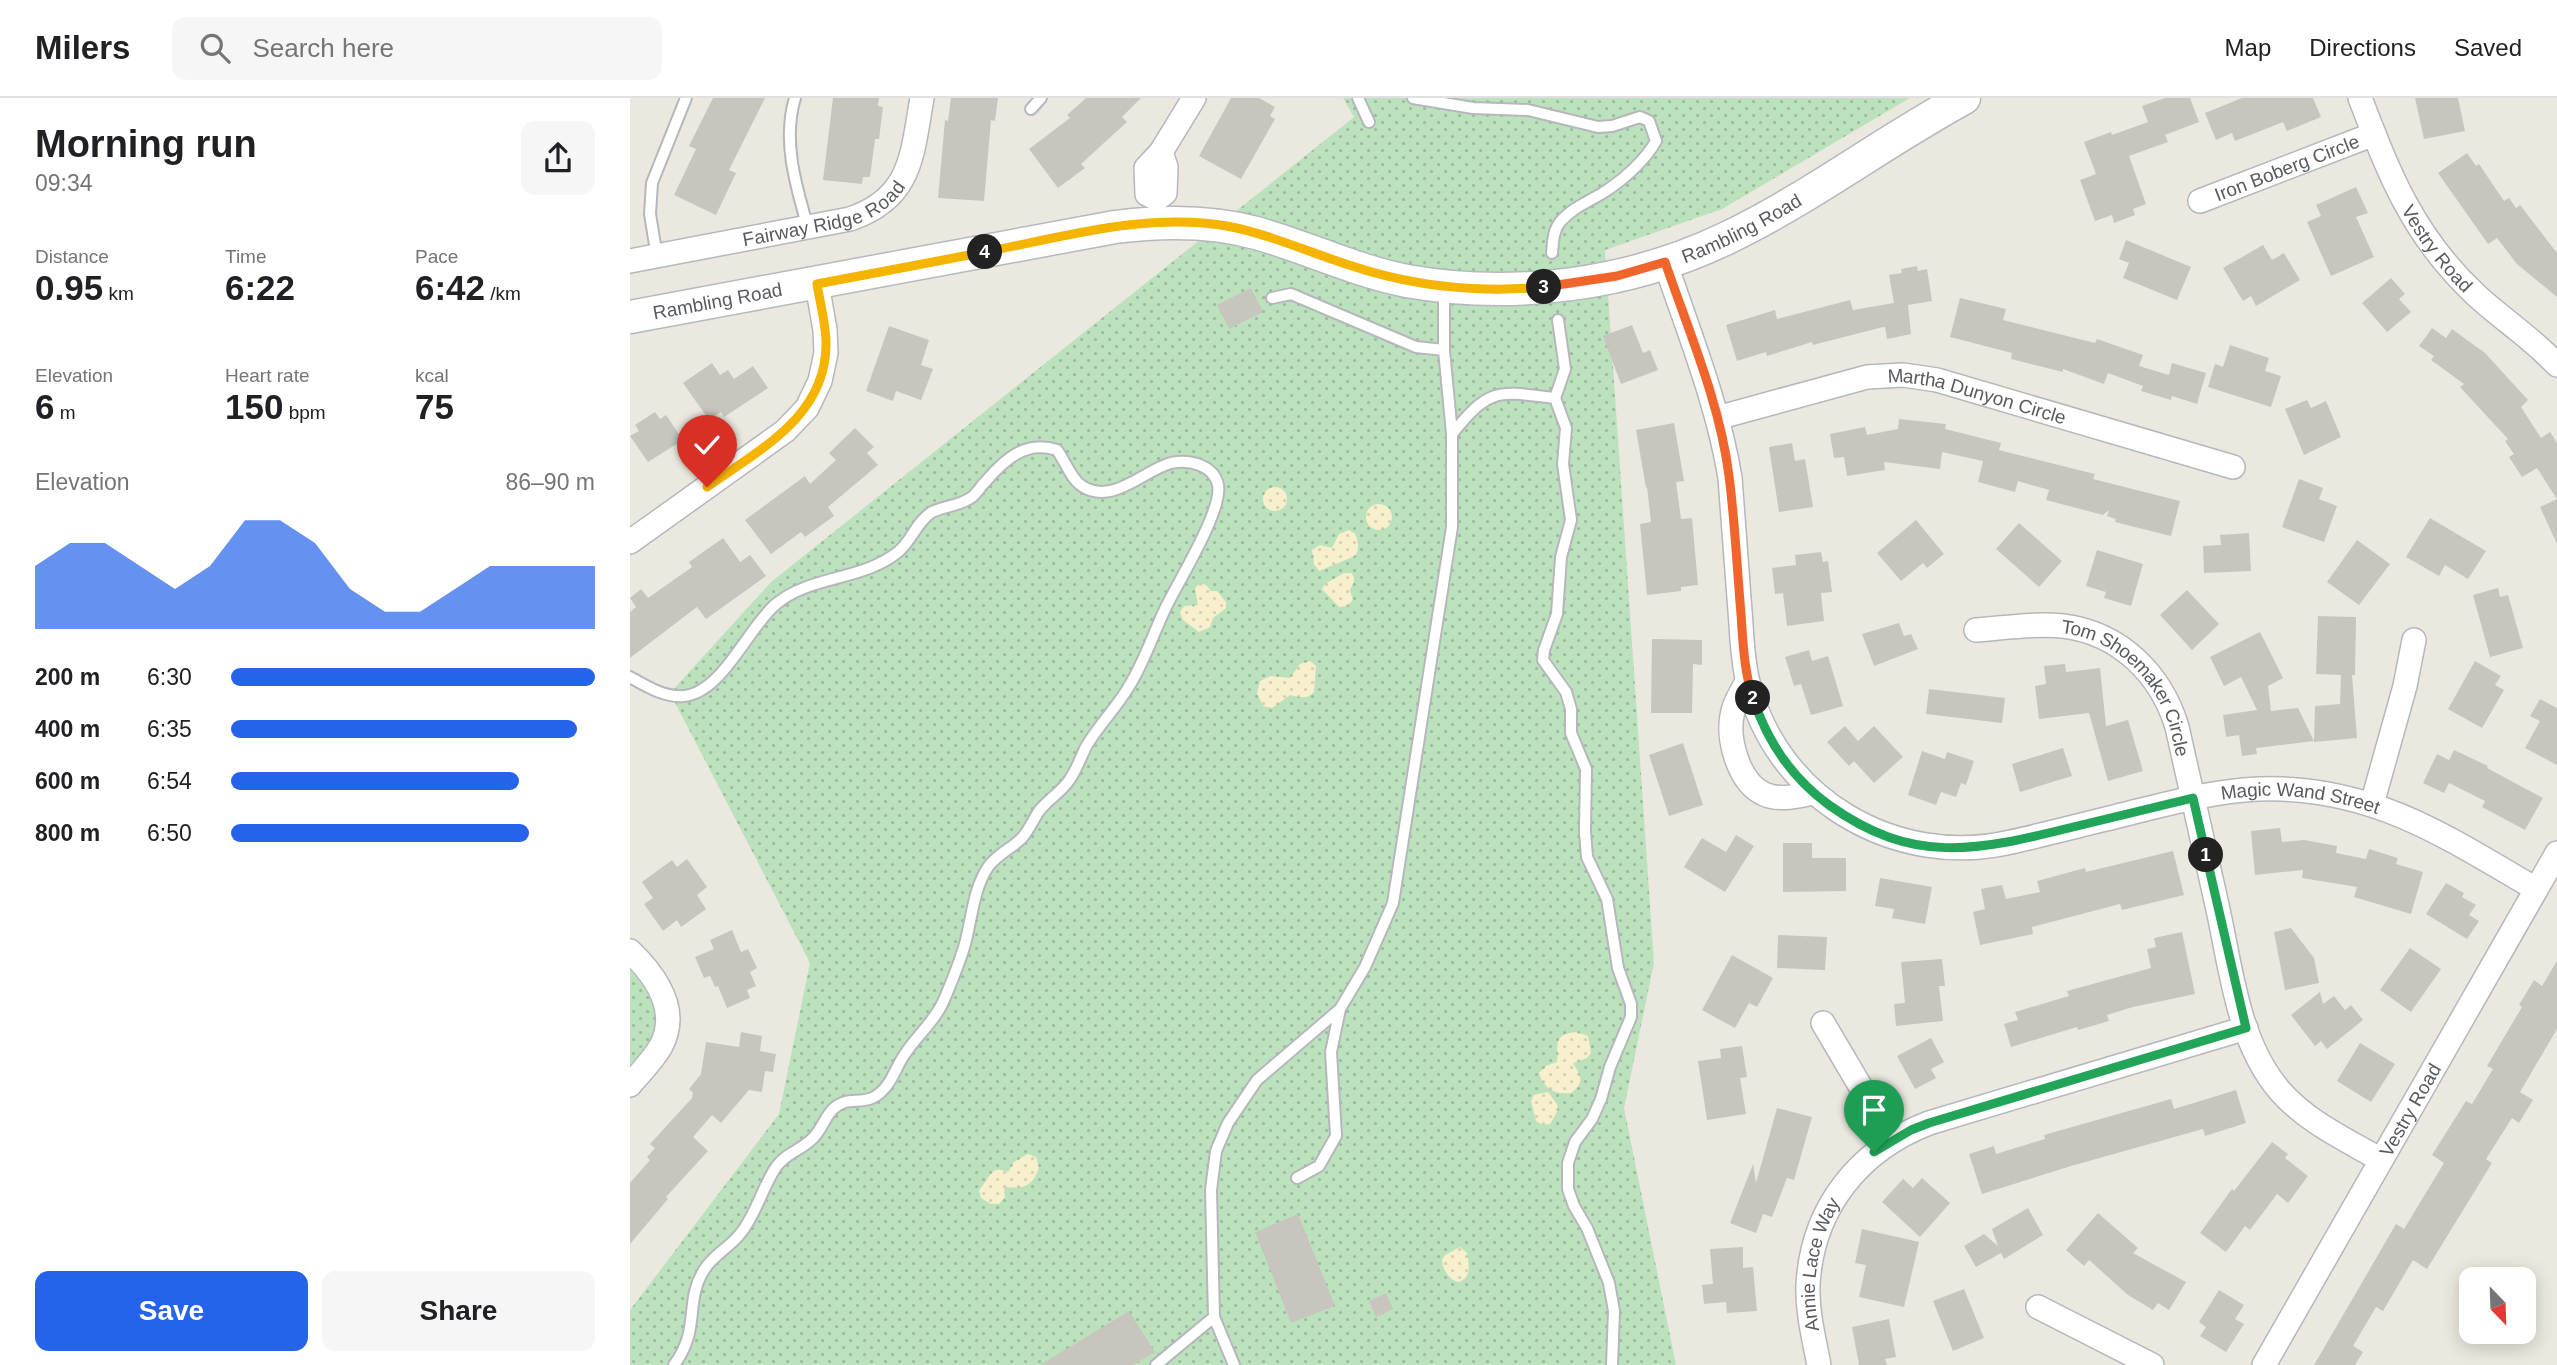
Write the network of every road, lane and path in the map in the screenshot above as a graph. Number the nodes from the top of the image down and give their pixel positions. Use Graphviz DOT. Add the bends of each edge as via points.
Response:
graph roads {
  1 [pos="686,98"];
  2 [pos="795,98"];
  3 [pos="922,98"];
  4 [pos="1041,98"];
  5 [pos="1194,98"];
  6 [pos="1358,98"];
  7 [pos="1413,98"];
  8 [pos="1964,98"];
  9 [pos="2360,98"];
  10 [pos="1031,109"];
  11 [pos="1369,122"];
  12 [pos="2374,134"];
  13 [pos="2200,201"];
  14 [pos="1157,211"];
  15 [pos="808,228"];
  16 [pos="1552,253"];
  17 [pos="657,257"];
  18 [pos="630,261"];
  19 [pos="1665,262"];
  20 [pos="817,284"];
  21 [pos="1444,286"];
  22 [pos="1272,298"];
  23 [pos="630,317"];
  24 [pos="1559,320"];
  25 [pos="1444,351"];
  26 [pos="2557,365"];
  27 [pos="1555,398"];
  28 [pos="1717,418"];
  29 [pos="1452,434"];
  30 [pos="2233,467"];
  31 [pos="630,542"];
  32 [pos="1976,630"];
  33 [pos="2414,640"];
  34 [pos="630,677"];
  35 [pos="1747,681"];
  36 [pos="1813,793"];
  37 [pos="2193,798"];
  38 [pos="2372,804"];
  39 [pos="2557,853"];
  40 [pos="2536,889"];
  41 [pos="630,951"];
  42 [pos="1340,1009"];
  43 [pos="1823,1023"];
  44 [pos="2246,1028"];
  45 [pos="630,1085"];
  46 [pos="1892,1140"];
  47 [pos="2381,1160"];
  48 [pos="1297,1178"];
  49 [pos="2038,1307"];
  50 [pos="1214,1317"];
  51 [pos="674,1365"];
  52 [pos="1156,1365"];
  53 [pos="1234,1365"];
  54 [pos="1612,1365"];
  55 [pos="1819,1365"];
  56 [pos="2152,1365"];
  57 [pos="2264,1365"];
  1 -- 17 [label="lane" via="652,183 650,214"];
  2 -- 15 [label="lane" via="788,138"];
  3 -- 15 [label="street, Fairway Ridge Road" via="911,160 904,177 881,205 849,219"];
  4 -- 10 [label="lane"];
  5 -- 14 [label="street" via="1146,168 1147,194"];
  6 -- 11 [label="lane"];
  7 -- 16 [label="lane" via="1473,108 1528,110 1598,127 1640,117 1649,121 1656,141 1650,151 1614,185 1560,223"];
  8 -- 19 [label="street, Rambling Road" via="1755,223"];
  9 -- 12 [label="street, Vestry Road"];
  12 -- 13 [label="street, Iron Boberg Circle"];
  12 -- 26 [label="street, Vestry Road" via="2401,197 2432,247 2475,294"];
  14 -- 20 [label="street, Rambling Road" via="1115,227"];
  14 -- 21 [label="street, Rambling Road" via="1269,237 1375,274"];
  15 -- 17 [label="street, Fairway Ridge Road"];
  17 -- 18 [label="street, Fairway Ridge Road"];
  19 -- 21 [label="street, Rambling Road" via="1560,285 1508,289"];
  19 -- 28 [label="street, Magic Wand Street"];
  20 -- 23 [label="street, Rambling Road"];
  20 -- 31 [label="street" via="826,353 820,382 807,408 785,431"];
  21 -- 25 [label="lane"];
  22 -- 25 [label="lane" via="1291,294 1416,347"];
  24 -- 27 [label="lane" via="1565,369"];
  25 -- 29 [label="lane"];
  27 -- 29 [label="lane" via="1514,393 1490,397"];
  27 -- 54 [label="lane" via="1566,428 1563,464 1571,520 1561,557 1557,614 1543,660 1566,692 1571,709 1571,733 1586,769 1587,857 1606,899 1618,968 1631,1004 1631,1017 1601,1099 1568,1163 1567,1189 1609,1283 1614,1311"];
  28 -- 30 [label="street, Martha Dunyon Circle" via="1867,377 1903,374"];
  28 -- 35 [label="street, Magic Wand Street" via="1730,478"];
  29 -- 42 [label="lane" via="1452,527 1393,903 1365,967"];
  32 -- 37 [label="street, Tom Shoemaker Circle" via="2061,626 2098,635 2130,654 2155,679 2172,710"];
  33 -- 38 [label="street" via="2406,686"];
  34 -- 51 [label="lane" via="663,694 685,696 699,691 729,664 776,604 795,592 881,563 898,552 931,512 972,497 1009,457 1029,448 1058,450 1074,478 1094,491 1123,486 1169,463 1183,462 1207,468 1218,487 1208,523 1128,688 1096,730 1065,787 1041,808 1024,836 986,871 966,942 938,1013 879,1094 869,1101 836,1106 818,1134 786,1155 774,1170 741,1234 703,1271 694,1291 687,1347"];
  35 -- 36 [label="street, Magic Wand Street" via="1769,737"];
  35 -- 36 [label="street, Magic Wand Street" via="1733,710 1731,729 1745,776 1753,787 1778,798"];
  36 -- 37 [label="street, Magic Wand Street" via="1879,833 1922,845 1965,849 2009,843"];
  37 -- 38 [label="street, Magic Wand Street" via="2279,789 2326,793"];
  37 -- 44 [label="street, Tom Shoemaker Circle"];
  38 -- 40 [label="street, Magic Wand Street" via="2441,834"];
  39 -- 40 [label="street, Vestry Road"];
  40 -- 47 [label="street, Vestry Road"];
  41 -- 45 [label="street" via="661,990 668,1023 659,1049"];
  42 -- 48 [label="lane" via="1331,1052 1336,1136 1319,1166"];
  42 -- 50 [label="lane" via="1257,1080 1228,1123 1216,1151 1211,1190"];
  43 -- 46 [label="street"];
  44 -- 46 [label="street, Annie Lace Way" via="1929,1123"];
  44 -- 47 [label="street, Tom Shoemaker Circle" via="2265,1071 2292,1104"];
  46 -- 55 [label="street, Annie Lace Way" via="1874,1152 1844,1185 1814,1246 1808,1287"];
  47 -- 57 [label="street, Vestry Road"];
  49 -- 56 [label="street"];
  50 -- 52 [label="lane"];
  50 -- 53 [label="lane"];
}
